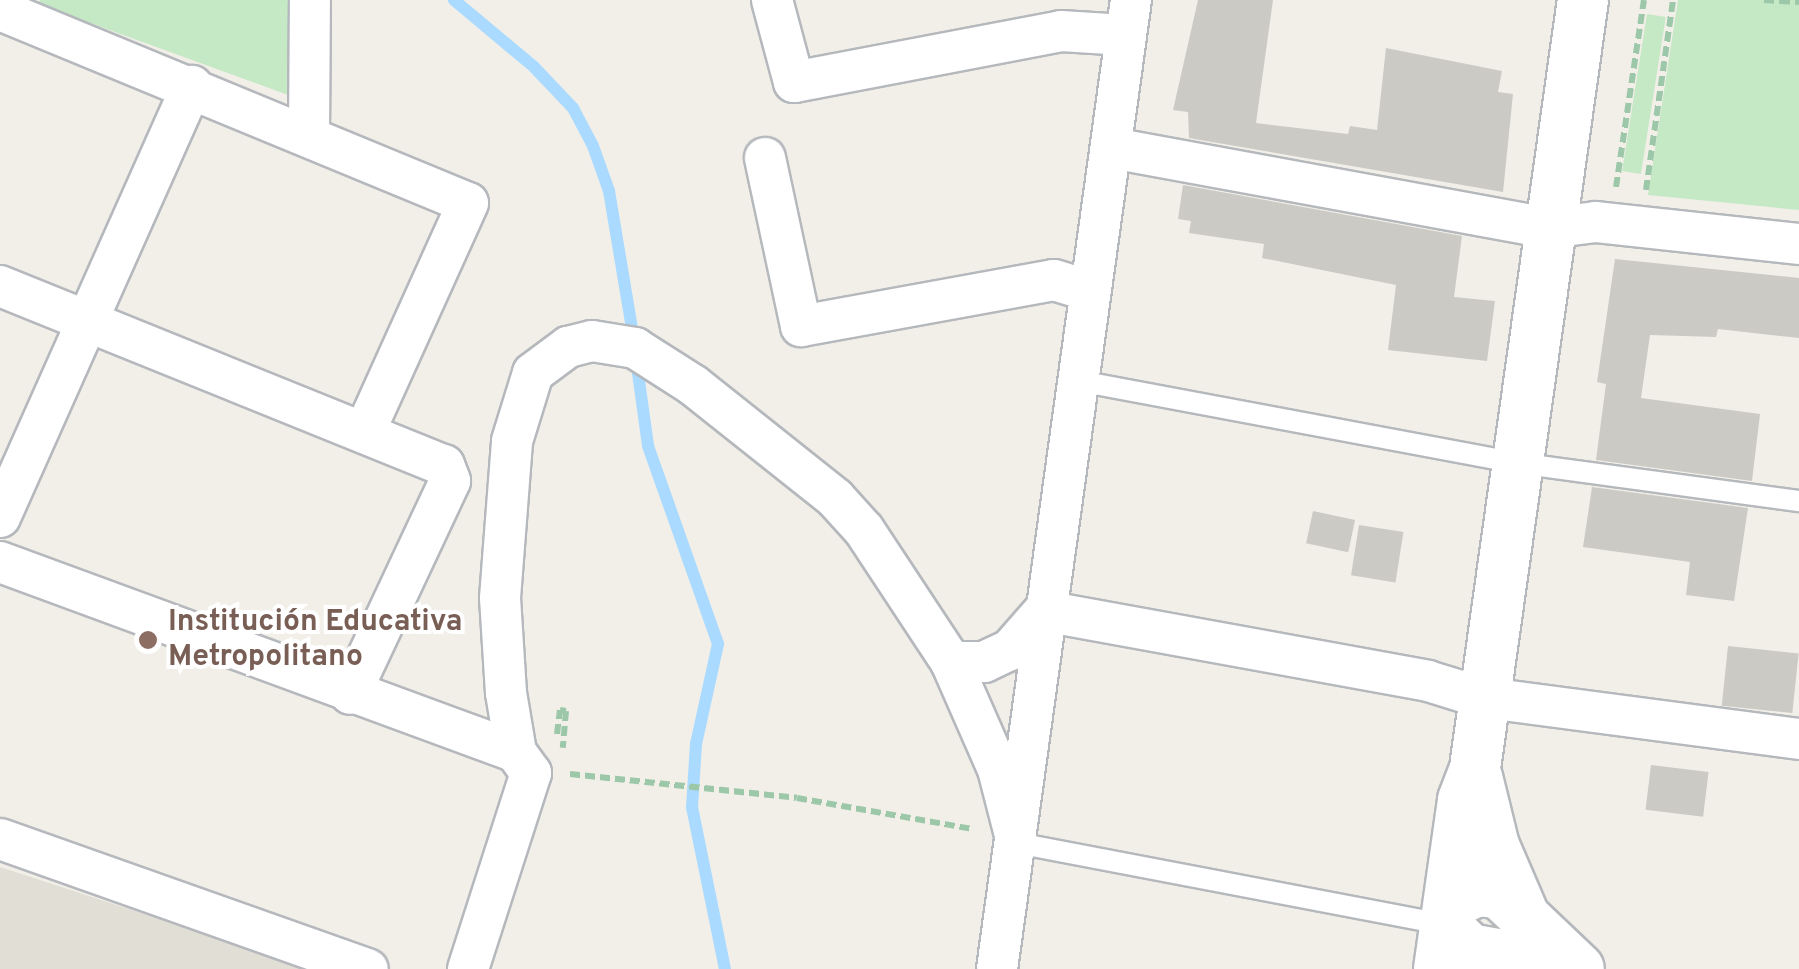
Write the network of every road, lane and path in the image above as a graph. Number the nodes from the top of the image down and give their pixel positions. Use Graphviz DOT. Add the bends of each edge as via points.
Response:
graph roads {
  1 [pos="310,0"];
  2 [pos="772,0"];
  3 [pos="1583,0"];
  4 [pos="1644,0"];
  5 [pos="1673,0"];
  6 [pos="1764,0"];
  7 [pos="1780,0"];
  8 [pos="1799,2"];
  9 [pos="12,9"];
  10 [pos="1128,17"];
  11 [pos="192,86"];
  12 [pos="309,135"];
  13 [pos="1112,148"];
  14 [pos="765,158"];
  15 [pos="1615,198"];
  16 [pos="1644,201"];
  17 [pos="1549,228"];
  18 [pos="1799,244"];
  19 [pos="0,286"];
  20 [pos="1086,290"];
  21 [pos="88,324"];
  22 [pos="1079,381"];
  23 [pos="365,431"];
  24 [pos="1517,463"];
  25 [pos="1799,500"];
  26 [pos="0,517"];
  27 [pos="0,562"];
  28 [pos="1044,611"];
  29 [pos="951,662"];
  30 [pos="350,694"];
  31 [pos="1480,697"];
  32 [pos="1799,738"];
  33 [pos="516,752"];
  34 [pos="1475,768"];
  35 [pos="560,773"];
  36 [pos="1004,837"];
  37 [pos="0,840"];
  38 [pos="1444,933"];
  39 [pos="1511,953"];
  40 [pos="368,969"];
  41 [pos="468,969"];
  42 [pos="997,969"];
  43 [pos="1578,969"];
  1 -- 12 [label="street"];
  2 -- 10 [label="street" via="794,82"];
  3 -- 17 [label="street"];
  4 -- 15 [label="path"];
  5 -- 16 [label="path"];
  6 -- 7 [label="path"];
  7 -- 8 [label="path"];
  9 -- 11 [label="street"];
  10 -- 13 [label="street"];
  11 -- 12 [label="street"];
  11 -- 21 [label="street"];
  12 -- 23 [label="street" via="468,203"];
  13 -- 17 [label="street"];
  13 -- 20 [label="street"];
  14 -- 20 [label="street" via="801,326 1054,280"];
  17 -- 18 [label="street" via="1596,222"];
  17 -- 24 [label="street"];
  19 -- 21 [label="street"];
  20 -- 22 [label="street"];
  21 -- 23 [label="street"];
  21 -- 26 [label="street"];
  22 -- 24 [label="lane"];
  22 -- 28 [label="street"];
  23 -- 30 [label="street" via="444,465 450,481"];
  24 -- 25 [label="lane"];
  24 -- 31 [label="street"];
  27 -- 30 [label="street"];
  28 -- 29 [label="street" via="1010,650 984,662"];
  28 -- 31 [label="street" via="1428,681"];
  28 -- 36 [label="street"];
  29 -- 33 [label="street" via="835,498 693,385 635,348 592,341 568,347 533,373 512,442 500,598"];
  29 -- 36 [label="street" via="998,769"];
  30 -- 33 [label="street"];
  31 -- 32 [label="street"];
  31 -- 34 [label="street"];
  33 -- 41 [label="street" via="531,773 529,785"];
  34 -- 38 [label="street" via="1463,800"];
  34 -- 39 [label="street"];
  35 -- 36 [label="path" via="796,798"];
  36 -- 38 [label="lane"];
  36 -- 42 [label="street"];
  37 -- 40 [label="street"];
  38 -- 39 [label="street" via="1476,891 1499,894"];
  39 -- 43 [label="street"];
}
